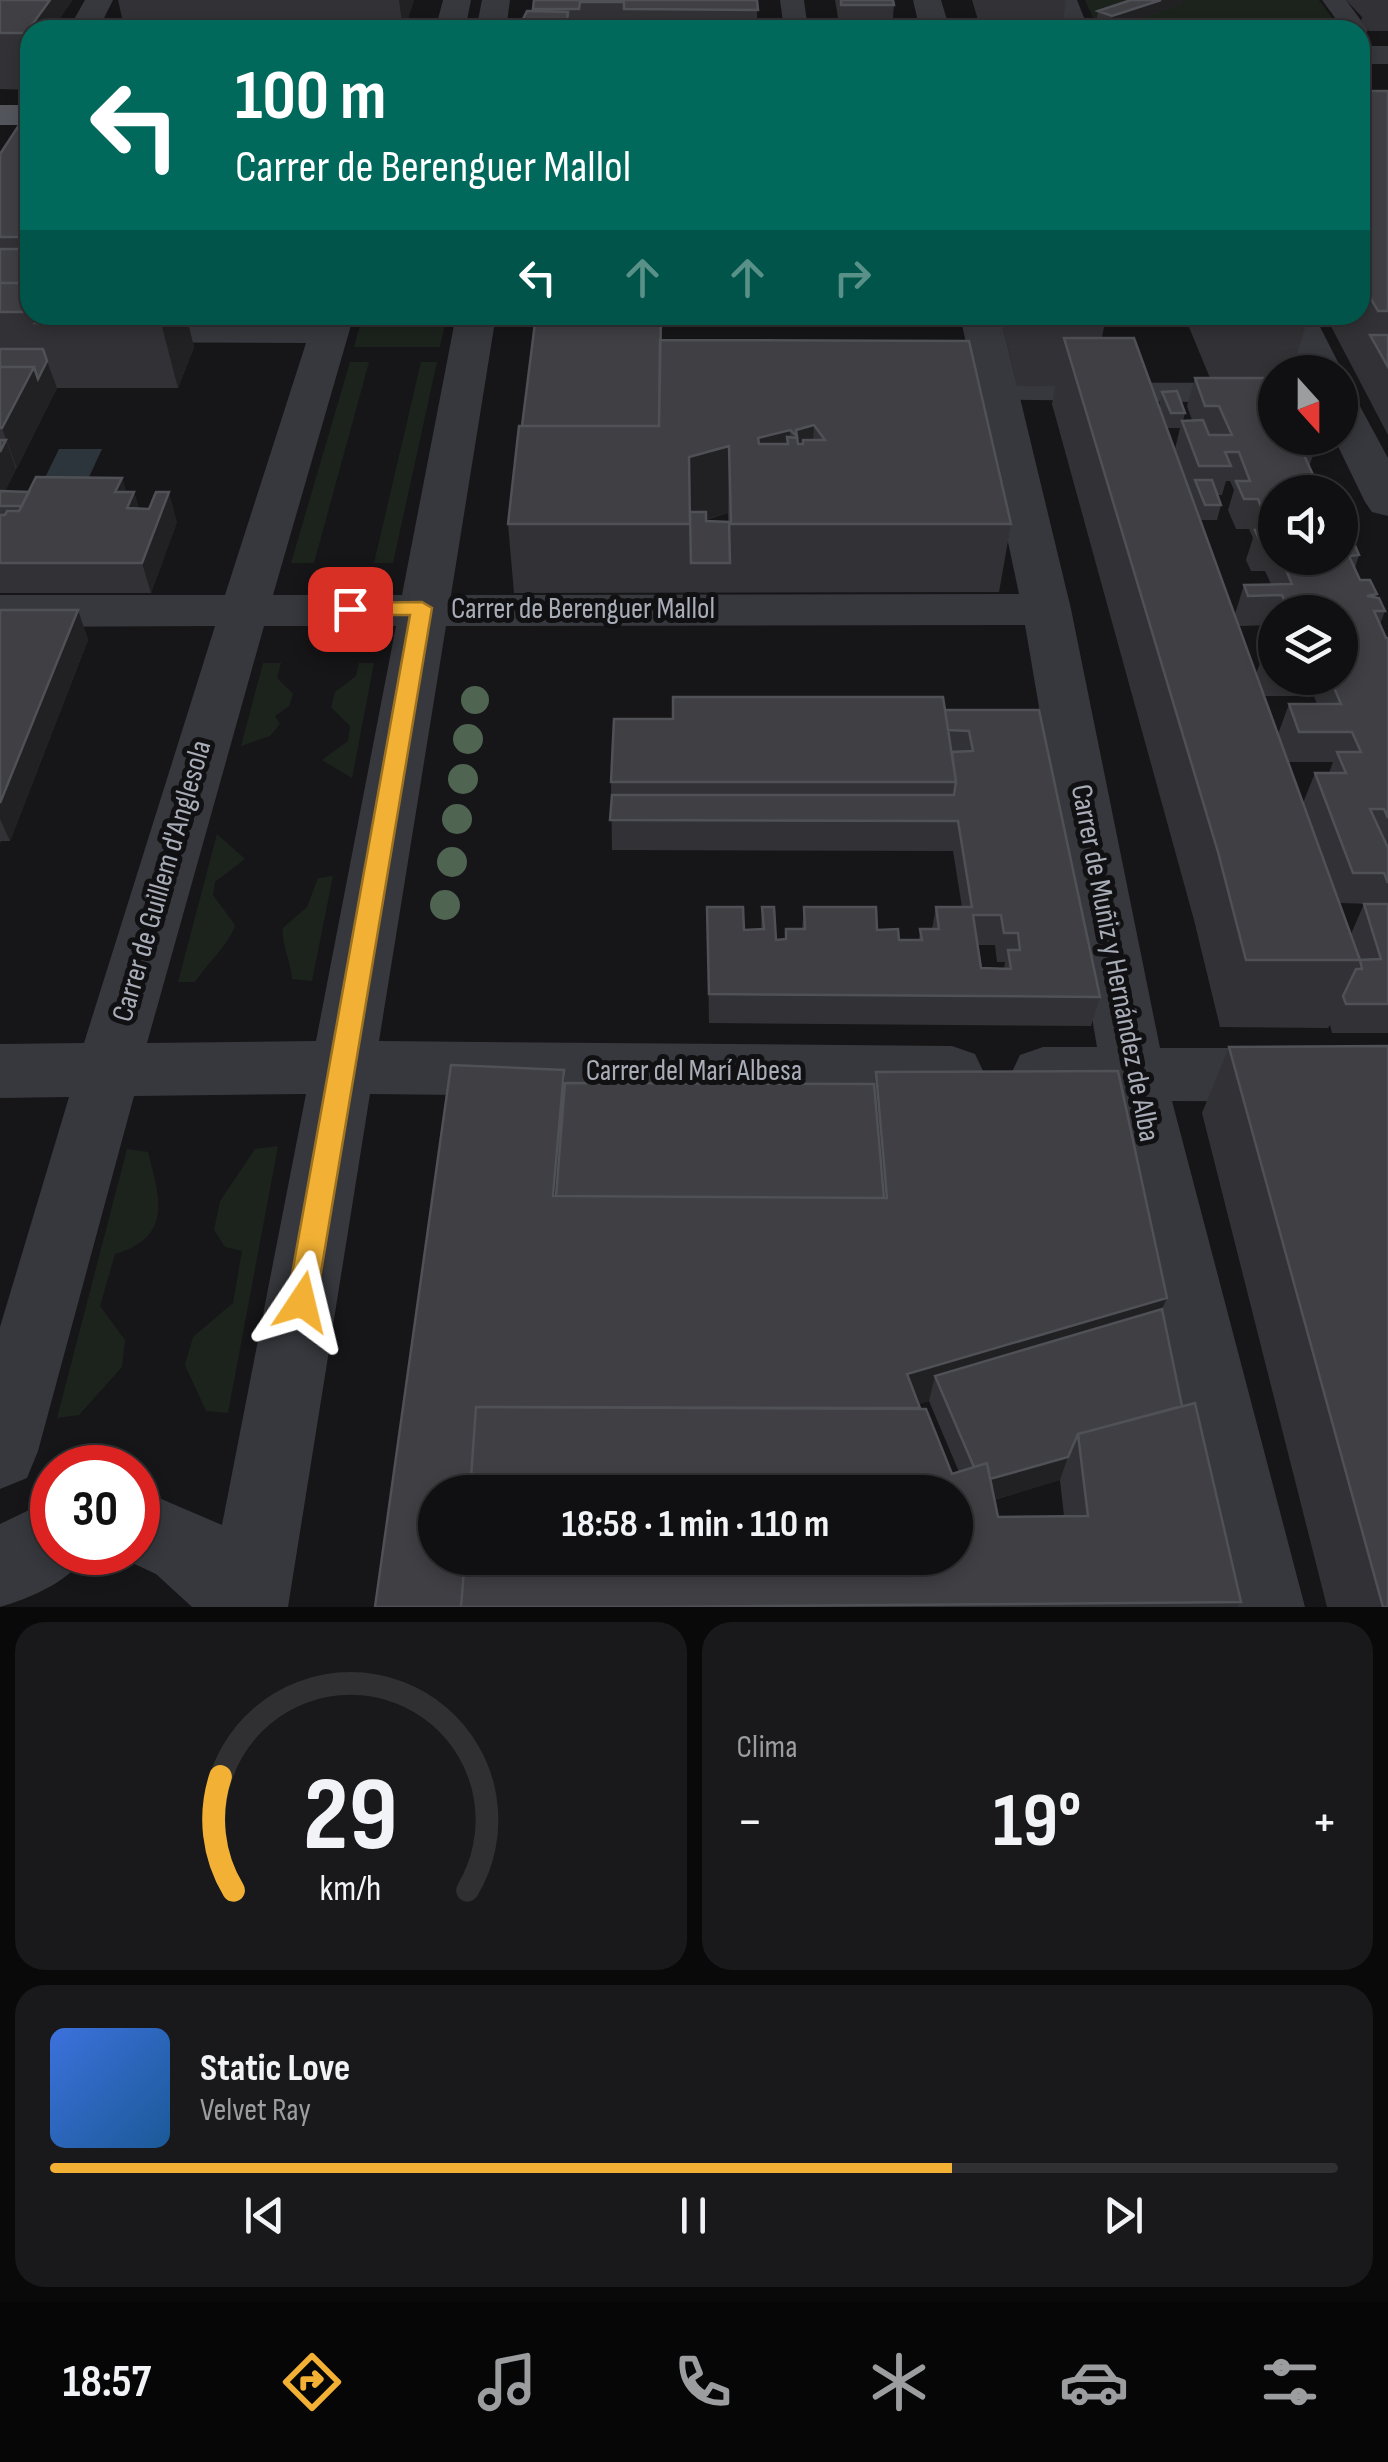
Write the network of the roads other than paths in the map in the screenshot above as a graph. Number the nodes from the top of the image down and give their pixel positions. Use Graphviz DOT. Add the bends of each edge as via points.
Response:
graph roads {
  1 [pos="237,325"];
  2 [pos="331,325"];
  3 [pos="474,325"];
  4 [pos="982,325"];
  5 [pos="1299,325"];
  6 [pos="0,330"];
  7 [pos="1314,355"];
  8 [pos="931,392"];
  9 [pos="998,392"];
  10 [pos="1258,394"];
  11 [pos="1358,442"];
  12 [pos="1388,502"];
  13 [pos="422,608"];
  14 [pos="1047,609"];
  15 [pos="242,610"];
  16 [pos="0,611"];
  17 [pos="342,1067"];
  18 [pos="108,1070"];
  19 [pos="0,1071"];
  20 [pos="1133,1074"];
  21 [pos="1388,1074"];
  22 [pos="0,1451"];
  23 [pos="160,1534"];
  24 [pos="30,1551"];
  25 [pos="0,1568"];
  26 [pos="234,1607"];
  27 [pos="247,1607"];
  28 [pos="1264,1607"];
  1 -- 6 [label="street"];
  2 -- 15 [label="street, Carrer de Guillem d'Anglesola"];
  3 -- 13 [label="street"];
  4 -- 9 [label="street, Carrer de Muñiz y Hernández de Alba"];
  5 -- 7 [label="street"];
  8 -- 9 [label="street"];
  9 -- 10 [label="street"];
  9 -- 14 [label="street, Carrer de Muñiz y Hernández de Alba"];
  11 -- 12 [label="street"];
  13 -- 14 [label="street, Carrer de Berenguer Mallol"];
  13 -- 15 [label="street, Carrer de Berenguer Mallol"];
  13 -- 17 [label="street"];
  14 -- 20 [label="street, Carrer de Muñiz y Hernández de Alba"];
  15 -- 16 [label="street, Carrer de Berenguer Mallol"];
  15 -- 18 [label="street, Carrer de Guillem d'Anglesola"];
  17 -- 18 [label="street, Carrer del Marí Albesa"];
  17 -- 20 [label="street, Carrer del Marí Albesa"];
  17 -- 27 [label="street"];
  18 -- 19 [label="street, Carrer del Marí Albesa"];
  18 -- 22 [label="street, Carrer de Guillem d'Anglesola"];
  20 -- 21 [label="street, Carrer del Marí Albesa"];
  20 -- 28 [label="street, Carrer de Muñiz y Hernández de Alba"];
  23 -- 26 [label="street" via="203,1557"];
  24 -- 25 [label="street"];
}
